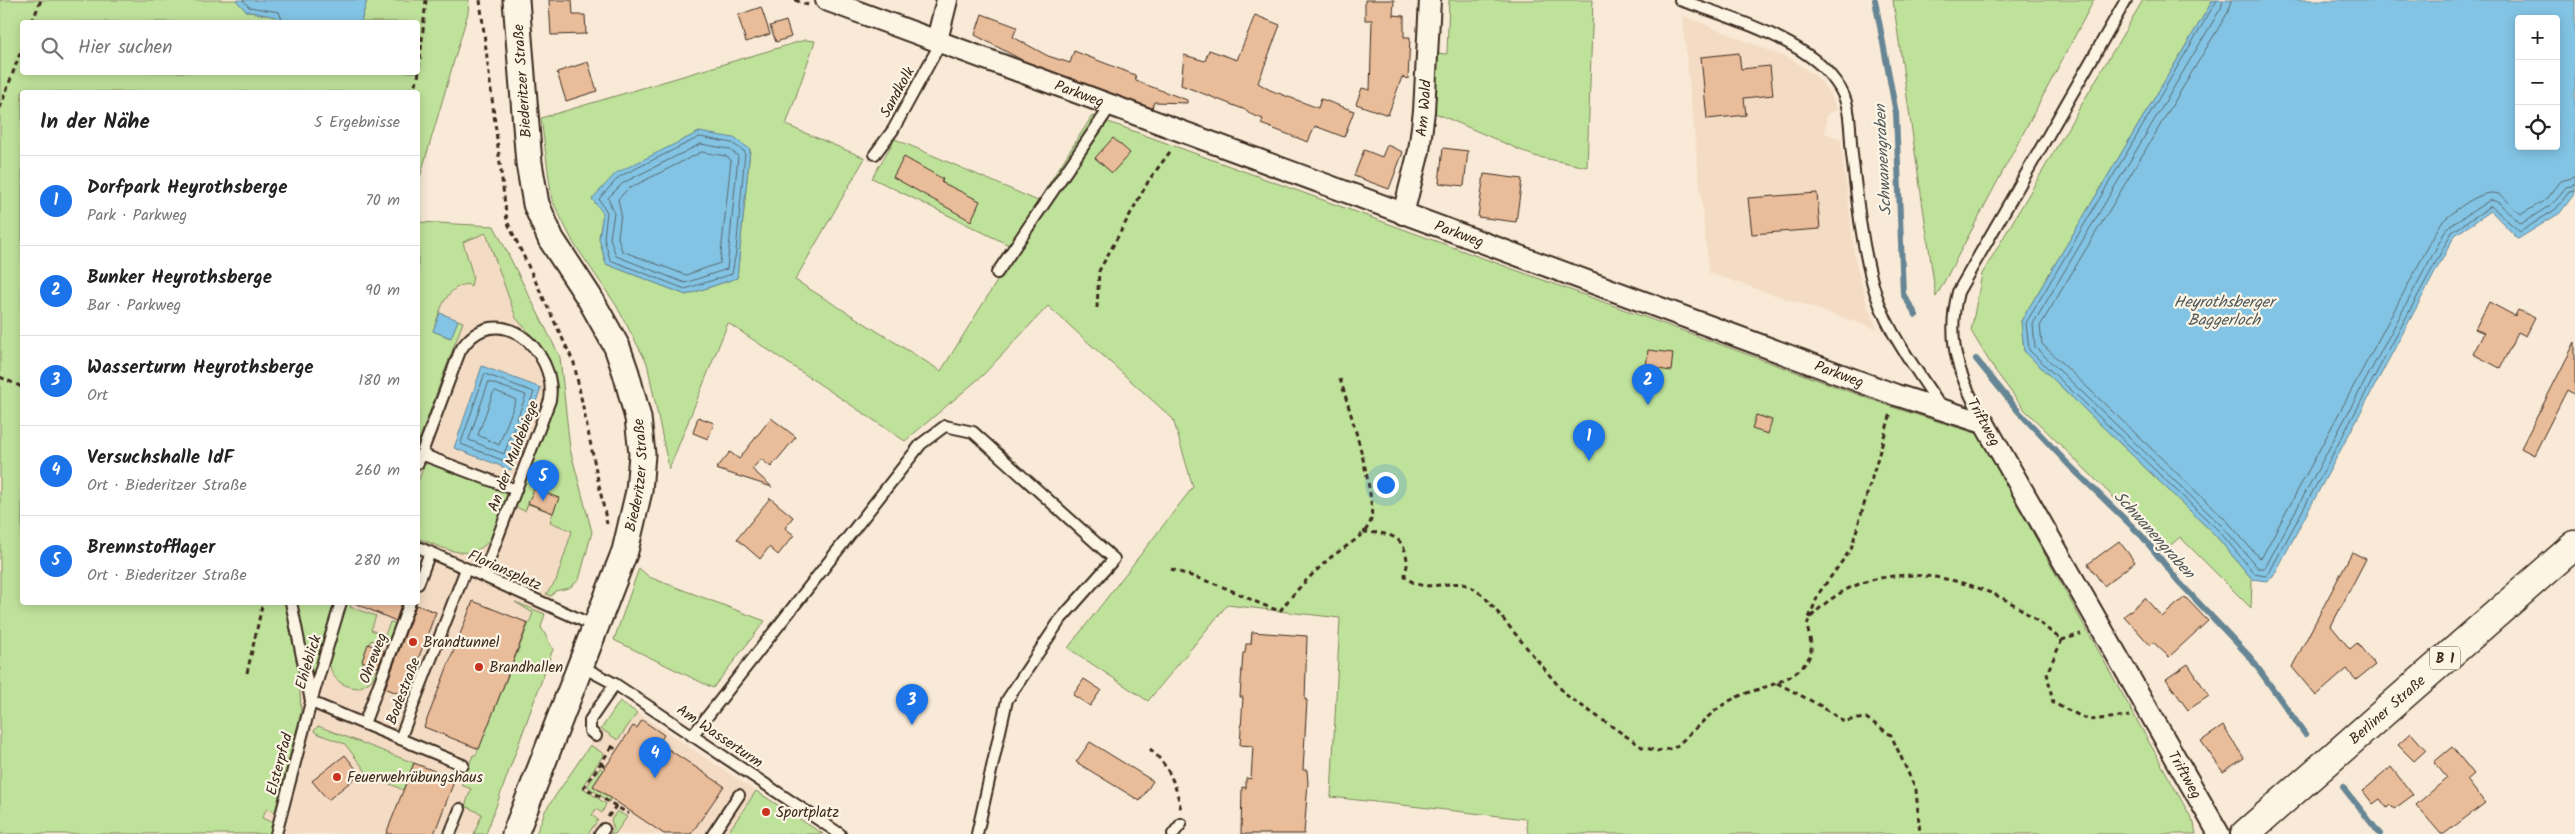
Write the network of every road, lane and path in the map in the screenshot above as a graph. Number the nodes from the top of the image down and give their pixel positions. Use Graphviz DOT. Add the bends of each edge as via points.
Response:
graph roads {
  1 [pos="41,0"];
  2 [pos="426,0"];
  3 [pos="480,0"];
  4 [pos="516,0"];
  5 [pos="795,0"];
  6 [pos="947,0"];
  7 [pos="1430,0"];
  8 [pos="1680,0"];
  9 [pos="2126,0"];
  10 [pos="819,3"];
  11 [pos="33,20"];
  12 [pos="939,41"];
  13 [pos="20,53"];
  14 [pos="420,59"];
  15 [pos="418,75"];
  16 [pos="410,90"];
  17 [pos="1110,107"];
  18 [pos="0,108"];
  19 [pos="1177,142"];
  20 [pos="875,154"];
  21 [pos="1403,214"];
  22 [pos="997,273"];
  23 [pos="1097,308"];
  24 [pos="0,377"];
  25 [pos="1340,379"];
  26 [pos="20,386"];
  27 [pos="1896,395"];
  28 [pos="1942,410"];
  29 [pos="1984,423"];
  30 [pos="420,455"];
  31 [pos="420,458"];
  32 [pos="516,490"];
  33 [pos="607,527"];
  34 [pos="1363,532"];
  35 [pos="2575,545"];
  36 [pos="420,548"];
  37 [pos="430,552"];
  38 [pos="466,569"];
  39 [pos="1171,570"];
  40 [pos="483,576"];
  41 [pos="420,579"];
  42 [pos="262,605"];
  43 [pos="292,605"];
  44 [pos="340,605"];
  45 [pos="409,605"];
  46 [pos="1808,622"];
  47 [pos="588,623"];
  48 [pos="2101,629"];
  49 [pos="2062,640"];
  50 [pos="581,666"];
  51 [pos="247,673"];
  52 [pos="1777,682"];
  53 [pos="615,684"];
  54 [pos="311,702"];
  55 [pos="2150,714"];
  56 [pos="364,724"];
  57 [pos="596,736"];
  58 [pos="692,736"];
  59 [pos="400,739"];
  60 [pos="612,747"];
  61 [pos="1150,749"];
  62 [pos="601,763"];
  63 [pos="462,765"];
  64 [pos="606,767"];
  65 [pos="739,795"];
  66 [pos="460,809"];
  67 [pos="629,814"];
  68 [pos="1181,824"];
  69 [pos="276,834"];
  70 [pos="450,834"];
  71 [pos="515,834"];
  72 [pos="713,834"];
  73 [pos="840,834"];
  74 [pos="977,834"];
  75 [pos="1173,834"];
  76 [pos="1920,834"];
  77 [pos="2219,834"];
  78 [pos="2245,834"];
  1 -- 11 [label="path"];
  2 -- 14 [label="path"];
  3 -- 33 [label="path" via="507,221 574,363"];
  4 -- 47 [label="street, Biederitzer Straße" via="528,163 536,204 548,234 594,304 617,348 640,432 642,454 634,520"];
  5 -- 10 [label="path"];
  6 -- 12 [label="street"];
  7 -- 21 [label="street, Am Wald" via="1419,151"];
  8 -- 28 [label="lane" via="1782,40 1823,66 1837,84 1846,103 1860,226 1877,298 1890,330"];
  9 -- 29 [label="lane, Triftweg" via="1958,292 1952,330 1955,355 1959,374"];
  10 -- 12 [label="street, Parkweg"];
  12 -- 17 [label="street, Parkweg"];
  12 -- 20 [label="lane, Sandkolk" via="893,130"];
  13 -- 18 [label="path"];
  15 -- 16 [label="path"];
  17 -- 21 [label="street, Parkweg"];
  17 -- 22 [label="lane"];
  19 -- 23 [label="path" via="1149,180 1099,271"];
  21 -- 27 [label="street, Parkweg"];
  24 -- 26 [label="path"];
  25 -- 34 [label="path" via="1364,464 1372,514 1370,524"];
  27 -- 28 [label="street, Parkweg"];
  27 -- 46 [label="path" via="1851,549 1819,593"];
  28 -- 29 [label="street, Parkweg"];
  29 -- 48 [label="street, Triftweg"];
  30 -- 32 [label="lane, An der Muldebiege" via="466,342 473,334 491,326 509,329 536,350 548,373 552,391"];
  31 -- 32 [label="lane"];
  32 -- 40 [label="lane, An der Muldebiege"];
  34 -- 39 [label="path" via="1328,560 1280,611 1237,592"];
  34 -- 52 [label="path" via="1390,533 1397,538 1407,561 1405,576 1410,582 1471,586 1484,596 1566,695 1650,750 1674,748 1726,703"];
  35 -- 78 [label="main road, Berliner Straße / B 1"];
  36 -- 37 [label="lane, Floriansplatz"];
  37 -- 38 [label="lane, Floriansplatz"];
  37 -- 41 [label="lane"];
  38 -- 40 [label="lane, Floriansplatz"];
  38 -- 59 [label="lane, Bodestraße"];
  40 -- 47 [label="lane, Floriansplatz"];
  42 -- 51 [label="path"];
  43 -- 54 [label="lane"];
  44 -- 54 [label="lane, Ehleblick"];
  45 -- 56 [label="lane, Ohreweg"];
  46 -- 49 [label="path" via="1836,597 1864,582 1898,575 1932,575 2005,599"];
  46 -- 52 [label="path" via="1813,646 1808,660 1796,673"];
  47 -- 50 [label="street, Biederitzer Straße"];
  48 -- 49 [label="path"];
  48 -- 55 [label="street, Triftweg"];
  49 -- 55 [label="path" via="2047,673 2053,703 2089,720"];
  50 -- 53 [label="lane, Am Wasserturm"];
  50 -- 71 [label="street, Biederitzer Straße"];
  52 -- 76 [label="path" via="1843,721 1866,718 1891,736 1916,790"];
  53 -- 57 [label="lane" via="590,720 590,731"];
  53 -- 58 [label="lane, Am Wasserturm"];
  54 -- 56 [label="lane"];
  54 -- 69 [label="lane, Elsterpfad"];
  55 -- 77 [label="street, Triftweg"];
  56 -- 59 [label="lane"];
  58 -- 73 [label="lane, Am Wasserturm"];
  58 -- 74 [label="lane" via="921,444 945,426 973,432 1114,559 1060,620 1007,700"];
  59 -- 63 [label="lane"];
  60 -- 62 [label="path"];
  61 -- 68 [label="path" via="1170,772 1180,803"];
  62 -- 64 [label="path"];
  62 -- 67 [label="path" via="584,787"];
  65 -- 72 [label="lane"];
  66 -- 70 [label="lane"];
  68 -- 75 [label="lane"];
}
